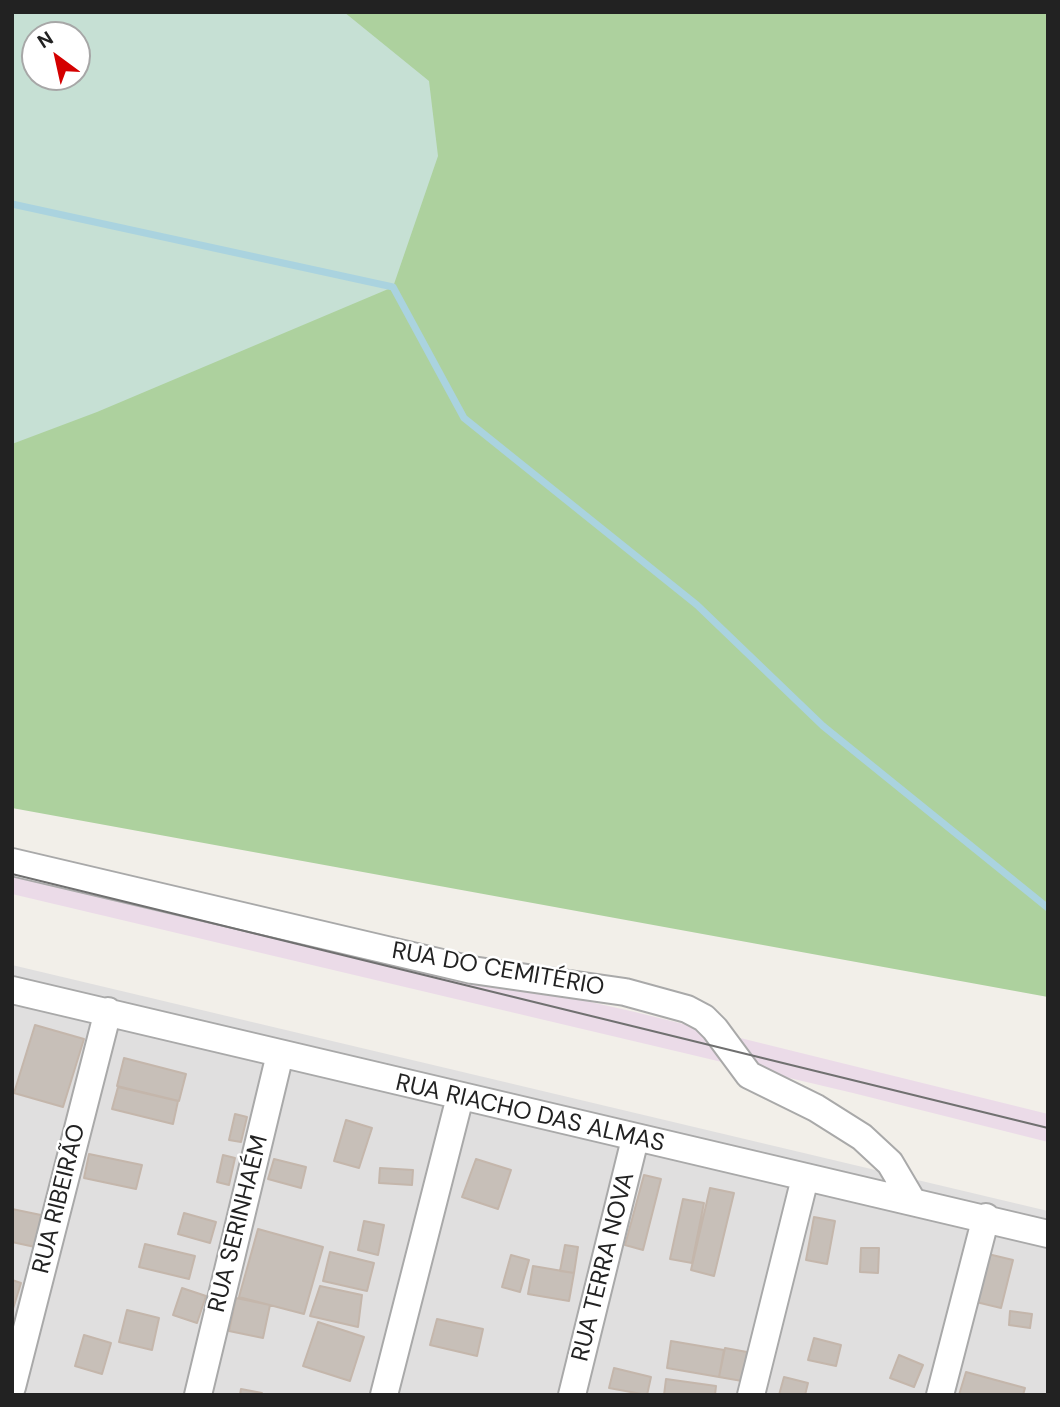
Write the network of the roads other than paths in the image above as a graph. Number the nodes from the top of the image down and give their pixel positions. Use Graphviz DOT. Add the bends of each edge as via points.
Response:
graph roads {
  1 [pos="12,862"];
  2 [pos="12,990"];
  3 [pos="108,1011"];
  4 [pos="280,1054"];
  5 [pos="460,1097"];
  6 [pos="635,1139"];
  7 [pos="805,1178"];
  8 [pos="913,1202"];
  9 [pos="986,1217"];
  10 [pos="1048,1234"];
  11 [pos="12,1387"];
  12 [pos="198,1395"];
  13 [pos="384,1395"];
  14 [pos="572,1395"];
  15 [pos="751,1395"];
  16 [pos="940,1395"];
  1 -- 8 [label="street, RUA DO CEMITÉRIO" via="472,970 625,992 687,1009 715,1029 749,1075 862,1137 890,1163"];
  2 -- 3 [label="street, RUA RIACHO DAS ALMAS"];
  3 -- 4 [label="street, RUA RIACHO DAS ALMAS"];
  3 -- 11 [label="street, RUA RIBEIRÃO"];
  4 -- 5 [label="street, RUA RIACHO DAS ALMAS"];
  4 -- 12 [label="street, RUA SERINHAÉM"];
  5 -- 6 [label="street, RUA RIACHO DAS ALMAS"];
  5 -- 13 [label="street"];
  6 -- 7 [label="street, RUA RIACHO DAS ALMAS"];
  6 -- 14 [label="street, RUA TERRA NOVA"];
  7 -- 8 [label="street, RUA RIACHO DAS ALMAS"];
  7 -- 15 [label="street"];
  8 -- 9 [label="street, RUA RIACHO DAS ALMAS"];
  9 -- 10 [label="street, RUA RIACHO DAS ALMAS"];
  9 -- 16 [label="street"];
}
